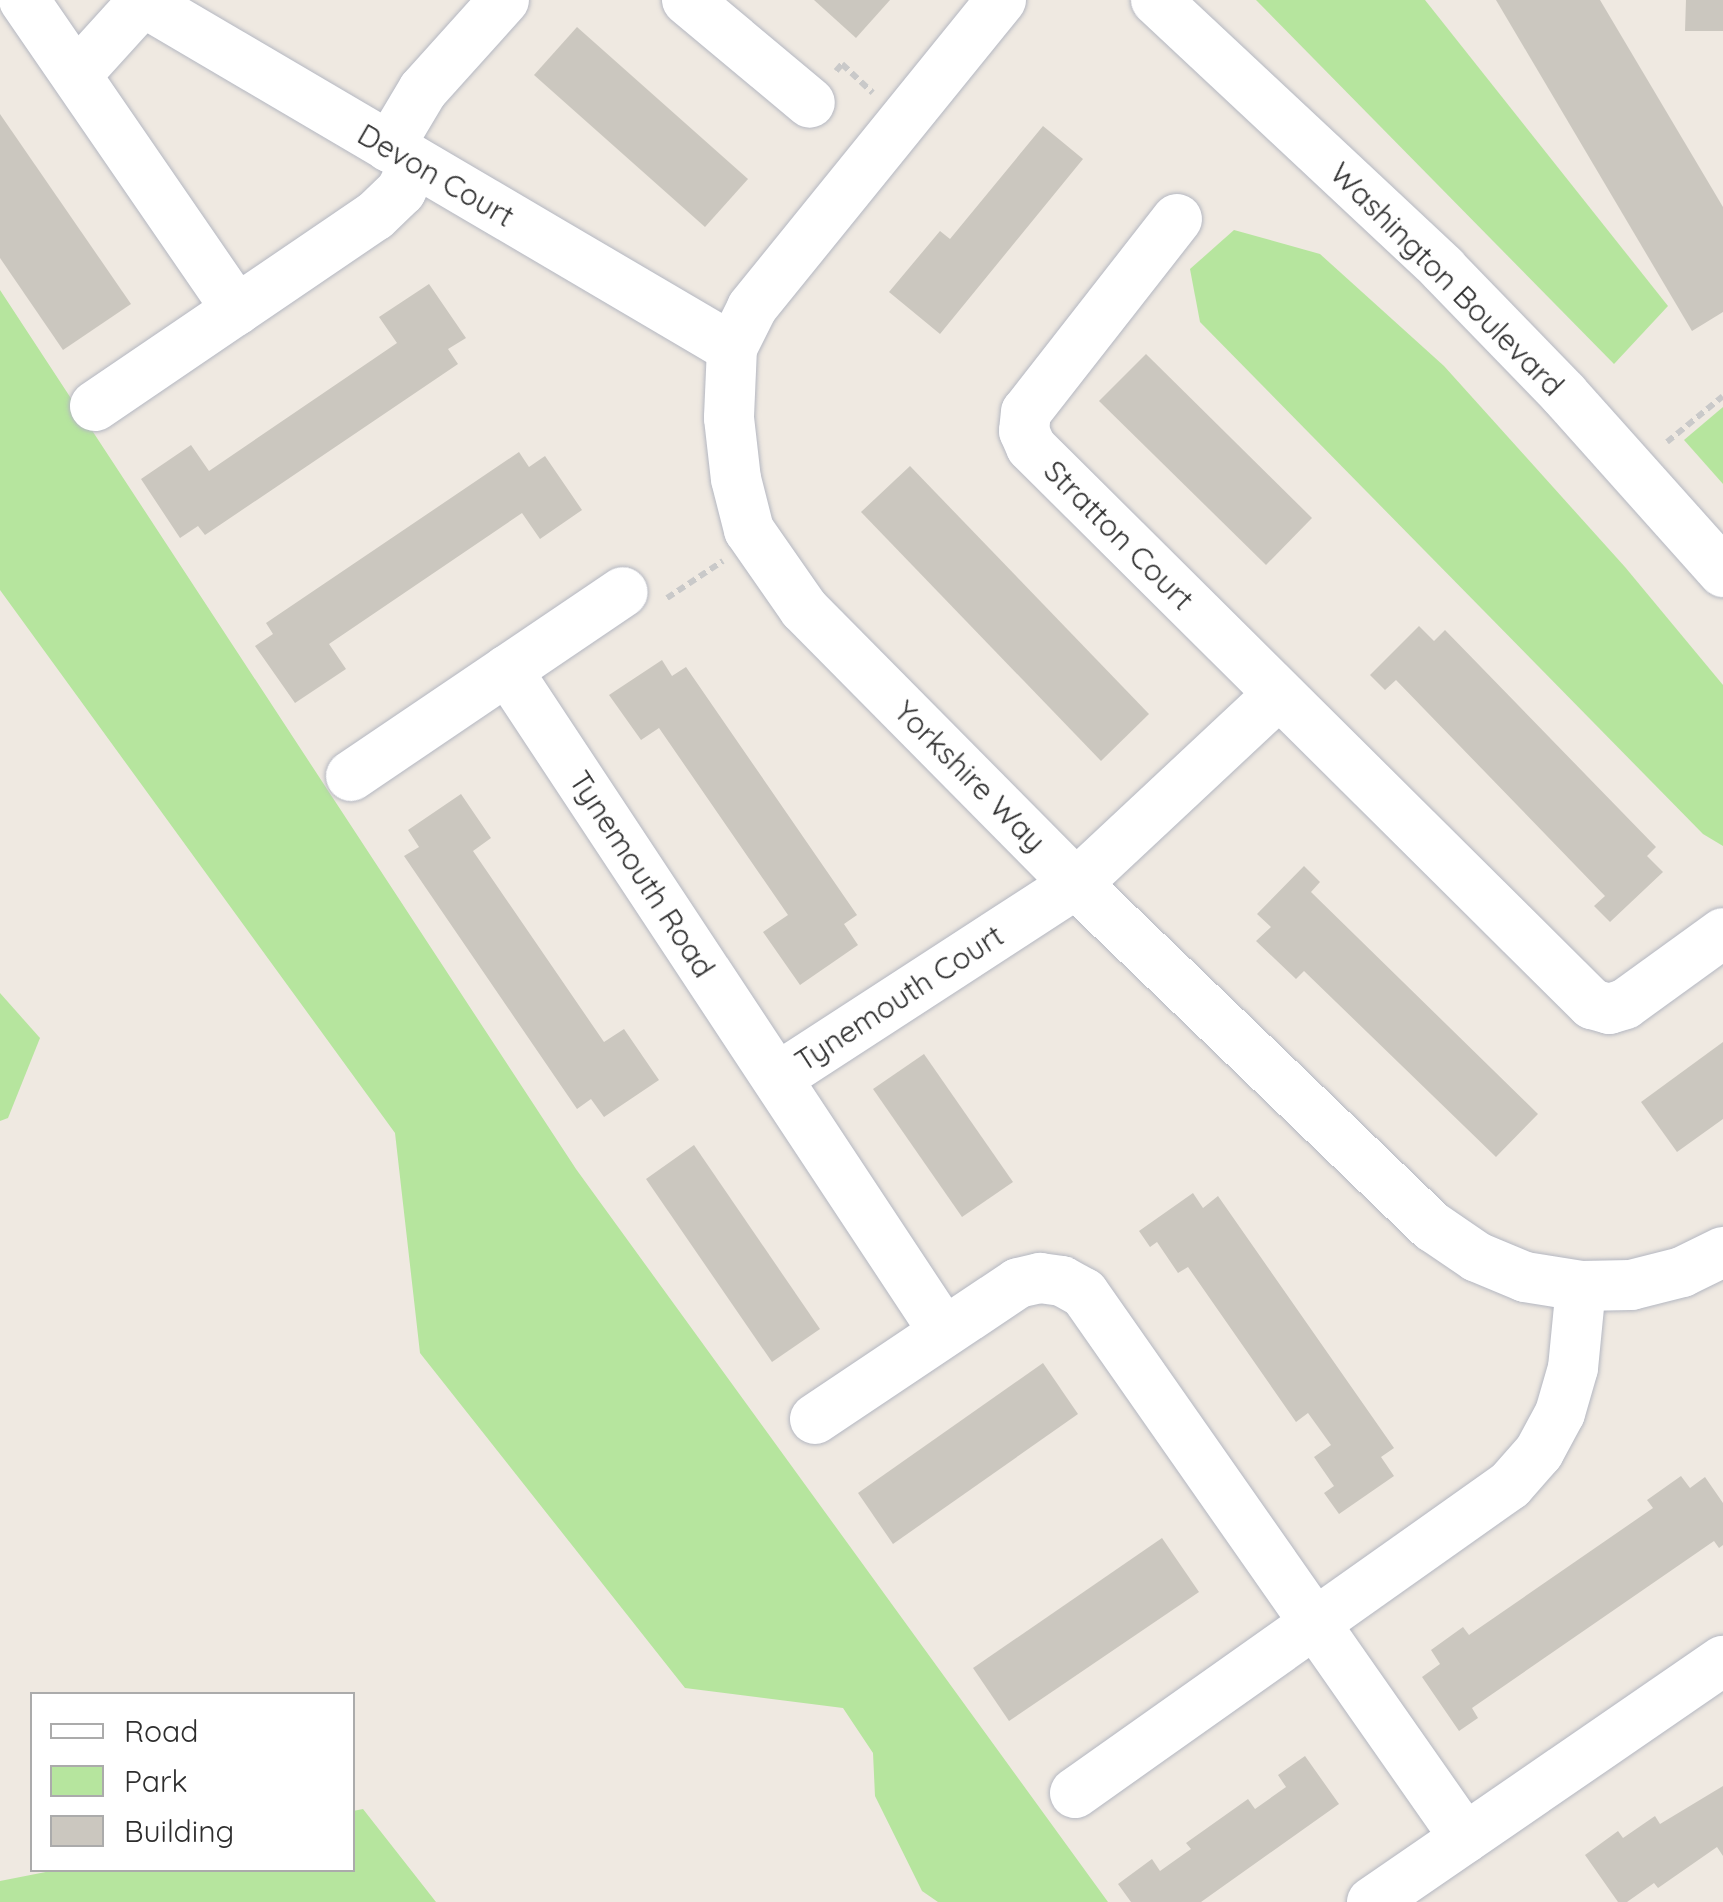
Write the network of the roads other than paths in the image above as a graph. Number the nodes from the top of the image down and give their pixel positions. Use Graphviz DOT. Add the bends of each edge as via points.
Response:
graph roads {
  1 [pos="24,0"];
  2 [pos="504,0"];
  3 [pos="686,0"];
  4 [pos="1001,0"];
  5 [pos="1156,0"];
  6 [pos="142,1"];
  7 [pos="77,74"];
  8 [pos="810,103"];
  9 [pos="402,154"];
  10 [pos="1176,219"];
  11 [pos="237,310"];
  12 [pos="732,348"];
  13 [pos="95,406"];
  14 [pos="1723,572"];
  15 [pos="622,592"];
  16 [pos="507,670"];
  17 [pos="1279,694"];
  18 [pos="351,776"];
  19 [pos="1076,884"];
  20 [pos="1723,932"];
  21 [pos="777,1078"];
  22 [pos="1723,1252"];
  23 [pos="1581,1286"];
  24 [pos="944,1332"];
  25 [pos="816,1419"];
  26 [pos="1316,1624"];
  27 [pos="1723,1661"];
  28 [pos="1075,1793"];
  29 [pos="1465,1838"];
  30 [pos="1372,1902"];
  1 -- 7 [label="street"];
  2 -- 9 [label="street" via="423,90"];
  3 -- 8 [label="street"];
  4 -- 12 [label="street, Yorkshire Way" via="752,308"];
  5 -- 14 [label="street, Washington Boulevard" via="1443,268"];
  6 -- 7 [label="street"];
  6 -- 9 [label="street, Devon Court"];
  7 -- 11 [label="street"];
  9 -- 11 [label="street" via="401,191 375,216"];
  9 -- 12 [label="street, Devon Court"];
  10 -- 17 [label="street, Stratton Court" via="1026,412 1024,430 1031,447"];
  11 -- 13 [label="street"];
  12 -- 19 [label="street, Yorkshire Way" via="729,418 736,479 749,530 776,574"];
  15 -- 16 [label="street"];
  16 -- 18 [label="street"];
  16 -- 21 [label="street, Tynemouth Road"];
  17 -- 19 [label="street"];
  17 -- 20 [label="street, Stratton Court" via="1592,1004 1625,1004"];
  19 -- 21 [label="street, Tynemouth Court"];
  19 -- 23 [label="street, Yorkshire Way" via="1433,1227 1476,1257 1525,1277"];
  21 -- 24 [label="street, Tynemouth Court"];
  22 -- 23 [label="street, Yorkshire Way" via="1631,1285"];
  23 -- 26 [label="street" via="1573,1368 1560,1414 1539,1452 1510,1485"];
  24 -- 25 [label="street"];
  24 -- 26 [label="street" via="1018,1283 1062,1281 1084,1293"];
  26 -- 28 [label="street"];
  26 -- 29 [label="street"];
  27 -- 29 [label="street"];
  29 -- 30 [label="street"];
}
